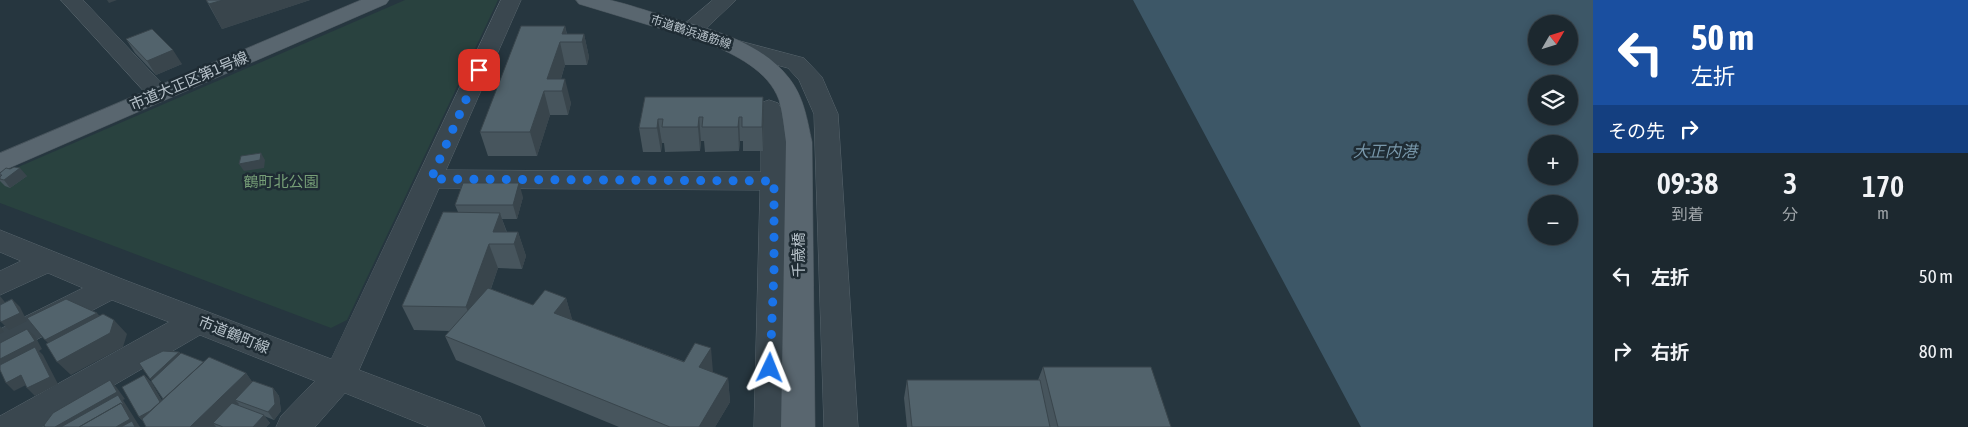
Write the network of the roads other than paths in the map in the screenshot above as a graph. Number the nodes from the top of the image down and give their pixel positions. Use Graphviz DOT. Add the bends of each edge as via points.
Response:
graph roads {
  1 [pos="71,0"];
  2 [pos="378,0"];
  3 [pos="511,0"];
  4 [pos="586,0"];
  5 [pos="726,0"];
  6 [pos="690,31"];
  7 [pos="736,47"];
  8 [pos="159,94"];
  9 [pos="776,97"];
  10 [pos="0,163"];
  11 [pos="431,179"];
  12 [pos="774,181"];
  13 [pos="0,240"];
  14 [pos="48,260"];
  15 [pos="0,284"];
  16 [pos="112,286"];
  17 [pos="198,320"];
  18 [pos="0,344"];
  19 [pos="339,377"];
  20 [pos="18,426"];
  21 [pos="293,427"];
  22 [pos="468,427"];
  23 [pos="771,427"];
  24 [pos="798,427"];
  25 [pos="841,427"];
  1 -- 8 [label="street"];
  2 -- 8 [label="main road, 市道大正区第1号線"];
  3 -- 11 [label="street"];
  4 -- 6 [label="main road, 市道鶴浜通筋線"];
  5 -- 6 [label="street"];
  6 -- 7 [label="main road, 市道鶴浜通筋線"];
  7 -- 9 [label="main road, 市道鶴浜通筋線" via="754,58"];
  7 -- 25 [label="street" via="796,63 810,77 826,114"];
  8 -- 10 [label="main road, 市道大正区第1号線"];
  9 -- 12 [label="street"];
  9 -- 24 [label="main road, 千歳橋" via="795,114 799,142"];
  11 -- 12 [label="street"];
  11 -- 19 [label="street"];
  12 -- 23 [label="street"];
  13 -- 14 [label="street, 市道鶴町線"];
  14 -- 15 [label="street"];
  14 -- 16 [label="street, 市道鶴町線"];
  16 -- 17 [label="street, 市道鶴町線"];
  16 -- 18 [label="street"];
  17 -- 19 [label="street, 市道鶴町線"];
  17 -- 20 [label="street"];
  19 -- 21 [label="street"];
  19 -- 22 [label="street, 市道鶴町線"];
}
